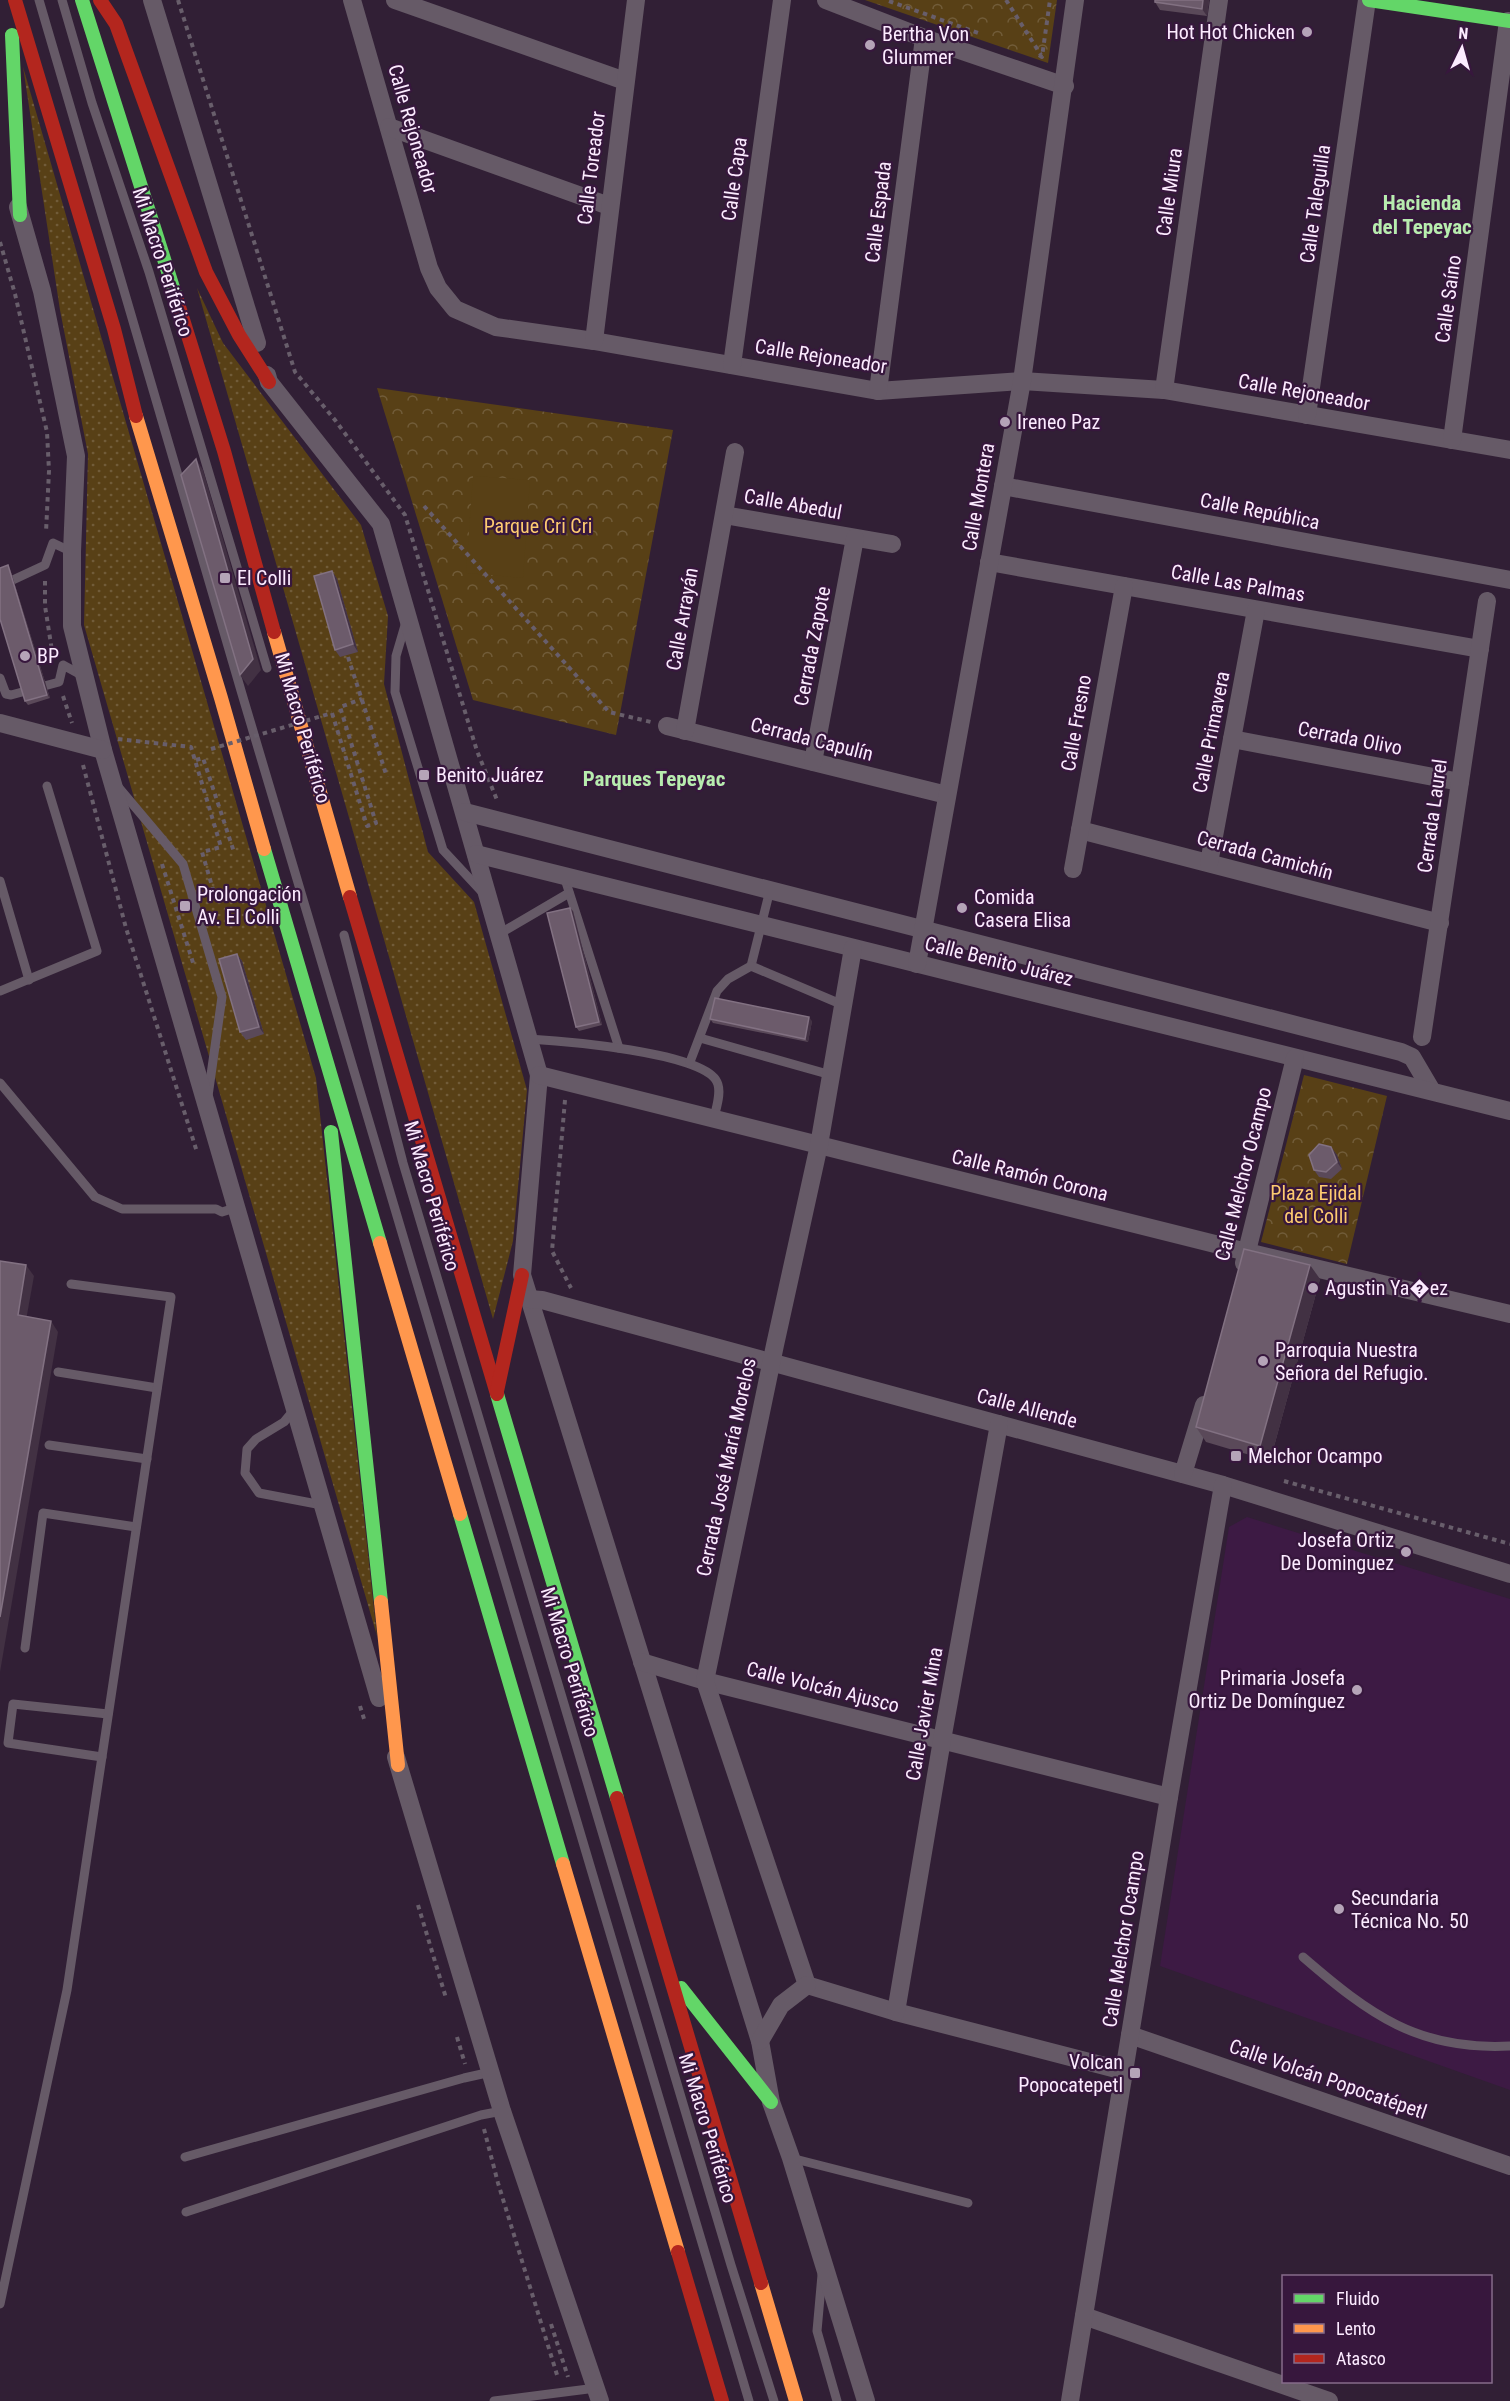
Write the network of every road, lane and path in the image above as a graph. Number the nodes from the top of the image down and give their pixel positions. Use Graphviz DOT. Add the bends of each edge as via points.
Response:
graph roads {
  1 [pos="10,0"];
  2 [pos="15,0"];
  3 [pos="39,0"];
  4 [pos="62,0"];
  5 [pos="82,0"];
  6 [pos="100,0"];
  7 [pos="152,0"];
  8 [pos="178,0"];
  9 [pos="352,0"];
  10 [pos="395,0"];
  11 [pos="636,0"];
  12 [pos="782,0"];
  13 [pos="826,0"];
  14 [pos="886,0"];
  15 [pos="1006,0"];
  16 [pos="1050,0"];
  17 [pos="1076,0"];
  18 [pos="1219,0"];
  19 [pos="1368,0"];
  20 [pos="1509,21"];
  21 [pos="986,36"];
  22 [pos="924,38"];
  23 [pos="1030,52"];
  24 [pos="1042,57"];
  25 [pos="625,81"];
  26 [pos="1065,86"];
  27 [pos="389,127"];
  28 [pos="0,144"];
  29 [pos="4,176"];
  30 [pos="609,206"];
  31 [pos="20,214"];
  32 [pos="594,342"];
  33 [pos="732,365"];
  34 [pos="1022,381"];
  35 [pos="269,382"];
  36 [pos="878,390"];
  37 [pos="1164,390"];
  38 [pos="1307,415"];
  39 [pos="1452,440"];
  40 [pos="1510,450"];
  41 [pos="735,452"];
  42 [pos="1003,486"];
  43 [pos="424,506"];
  44 [pos="724,515"];
  45 [pos="855,538"];
  46 [pos="892,544"];
  47 [pos="72,552"];
  48 [pos="989,562"];
  49 [pos="1510,580"];
  50 [pos="0,586"];
  51 [pos="1124,586"];
  52 [pos="1487,601"];
  53 [pos="1257,610"];
  54 [pos="407,617"];
  55 [pos="1480,649"];
  56 [pos="348,657"];
  57 [pos="85,677"];
  58 [pos="0,678"];
  59 [pos="271,680"];
  60 [pos="362,699"];
  61 [pos="0,723"];
  62 [pos="265,726"];
  63 [pos="667,726"];
  64 [pos="277,729"];
  65 [pos="686,731"];
  66 [pos="268,736"];
  67 [pos="1233,739"];
  68 [pos="280,740"];
  69 [pos="101,743"];
  70 [pos="212,749"];
  71 [pos="813,762"];
  72 [pos="387,777"];
  73 [pos="112,780"];
  74 [pos="1460,782"];
  75 [pos="47,786"];
  76 [pos="947,795"];
  77 [pos="498,803"];
  78 [pos="465,812"];
  79 [pos="1080,830"];
  80 [pos="476,854"];
  81 [pos="162,863"];
  82 [pos="1209,863"];
  83 [pos="1073,869"];
  84 [pos="0,881"];
  85 [pos="566,885"];
  86 [pos="770,890"];
  87 [pos="489,899"];
  88 [pos="217,903"];
  89 [pos="1440,923"];
  90 [pos="760,925"];
  91 [pos="342,926"];
  92 [pos="923,929"];
  93 [pos="499,934"];
  94 [pos="853,948"];
  95 [pos="917,964"];
  96 [pos="194,966"];
  97 [pos="751,966"];
  98 [pos="29,980"];
  99 [pos="0,991"];
  100 [pos="843,1005"];
  101 [pos="317,1030"];
  102 [pos="1422,1037"];
  103 [pos="700,1038"];
  104 [pos="529,1039"];
  105 [pos="619,1048"];
  106 [pos="1295,1058"];
  107 [pos="690,1062"];
  108 [pos="539,1075"];
  109 [pos="831,1075"];
  110 [pos="564,1081"];
  111 [pos="0,1083"];
  112 [pos="1432,1091"];
  113 [pos="207,1108"];
  114 [pos="1510,1111"];
  115 [pos="714,1118"];
  116 [pos="819,1145"];
  117 [pos="236,1208"];
  118 [pos="1247,1252"];
  119 [pos="522,1275"];
  120 [pos="1241,1275"];
  121 [pos="71,1284"];
  122 [pos="582,1291"];
  123 [pos="529,1299"];
  124 [pos="1510,1314"];
  125 [pos="771,1362"];
  126 [pos="58,1372"];
  127 [pos="157,1388"];
  128 [pos="1209,1388"];
  129 [pos="497,1393"];
  130 [pos="294,1410"];
  131 [pos="999,1424"];
  132 [pos="49,1445"];
  133 [pos="147,1459"];
  134 [pos="1183,1474"];
  135 [pos="1281,1480"];
  136 [pos="1223,1485"];
  137 [pos="322,1504"];
  138 [pos="136,1527"];
  139 [pos="1510,1544"];
  140 [pos="1510,1574"];
  141 [pos="25,1648"];
  142 [pos="642,1662"];
  143 [pos="705,1681"];
  144 [pos="108,1714"];
  145 [pos="942,1740"];
  146 [pos="102,1757"];
  147 [pos="398,1765"];
  148 [pos="1169,1797"];
  149 [pos="1303,1957"];
  150 [pos="669,1974"];
  151 [pos="807,1985"];
  152 [pos="896,2012"];
  153 [pos="1131,2035"];
  154 [pos="760,2041"];
  155 [pos="1510,2046"];
  156 [pos="1124,2071"];
  157 [pos="491,2072"];
  158 [pos="771,2102"];
  159 [pos="502,2111"];
  160 [pos="185,2157"];
  161 [pos="791,2158"];
  162 [pos="1510,2166"];
  163 [pos="968,2203"];
  164 [pos="186,2212"];
  165 [pos="824,2262"];
  166 [pos="0,2304"];
  167 [pos="1084,2316"];
  168 [pos="598,2394"];
  169 [pos="494,2401"];
  170 [pos="722,2401"];
  171 [pos="749,2401"];
  172 [pos="774,2401"];
  173 [pos="796,2401"];
  174 [pos="837,2401"];
  175 [pos="866,2401"];
  176 [pos="1070,2401"];
  177 [pos="1329,2401"];
  1 -- 31 [label="main road"];
  2 -- 101 [label="main road"];
  3 -- 171 [label="lane, Mi Macro Periférico"];
  4 -- 59 [label="lane, Mi Macro Periférico" via="149,272"];
  5 -- 129 [label="main road" via="224,451 414,1120"];
  6 -- 35 [label="main road" via="116,24 206,272"];
  7 -- 35 [label="street"];
  8 -- 77 [label="path" via="295,372 405,515 477,751"];
  9 -- 27 [label="street, Calle Rejoneador"];
  10 -- 25 [label="street"];
  11 -- 25 [label="street, Calle Toreador"];
  12 -- 33 [label="street, Calle Capa"];
  13 -- 22 [label="street"];
  14 -- 21 [label="path"];
  15 -- 24 [label="path"];
  16 -- 24 [label="path"];
  17 -- 26 [label="street, Calle Montera"];
  18 -- 37 [label="street, Calle Miura"];
  19 -- 20 [label="main road"];
  19 -- 38 [label="street, Calle Taleguilla"];
  20 -- 39 [label="street, Calle Saíno"];
  22 -- 26 [label="street"];
  22 -- 36 [label="street, Calle Espada"];
  23 -- 24 [label="path"];
  25 -- 30 [label="street, Calle Toreador"];
  26 -- 34 [label="street, Calle Montera"];
  27 -- 30 [label="street"];
  27 -- 32 [label="street, Calle Rejoneador" via="429,268 438,288 455,309 496,327"];
  28 -- 29 [label="street"];
  29 -- 31 [label="street"];
  30 -- 32 [label="street, Calle Toreador"];
  31 -- 47 [label="street" via="42,291 76,456"];
  32 -- 33 [label="street, Calle Rejoneador"];
  33 -- 36 [label="street, Calle Rejoneador"];
  34 -- 36 [label="street, Calle Rejoneador"];
  34 -- 37 [label="street, Calle Rejoneador"];
  34 -- 42 [label="street, Calle Montera"];
  35 -- 54 [label="street" via="381,524"];
  37 -- 38 [label="street, Calle Rejoneador"];
  38 -- 39 [label="street, Calle Rejoneador"];
  39 -- 40 [label="street, Calle Rejoneador"];
  41 -- 44 [label="street, Calle Arrayán"];
  42 -- 48 [label="street, Calle Montera"];
  42 -- 49 [label="street, Calle República"];
  43 -- 63 [label="path" via="609,712"];
  44 -- 45 [label="street, Calle Abedul"];
  44 -- 65 [label="street, Calle Arrayán"];
  45 -- 46 [label="street, Calle Abedul"];
  45 -- 71 [label="street, Cerrada Zapote"];
  47 -- 50 [label="lane" via="53,543 45,565"];
  47 -- 57 [label="street" via="72,626"];
  48 -- 51 [label="street, Calle Las Palmas"];
  48 -- 76 [label="street, Calle Montera"];
  51 -- 53 [label="street, Calle Las Palmas"];
  51 -- 79 [label="street, Calle Fresno"];
  52 -- 55 [label="street, Cerrada Laurel"];
  53 -- 55 [label="street, Calle Las Palmas"];
  53 -- 67 [label="street, Calle Primavera"];
  54 -- 78 [label="street"];
  54 -- 87 [label="lane" via="396,656 395,692 444,850"];
  55 -- 74 [label="street, Cerrada Laurel"];
  56 -- 60 [label="path"];
  57 -- 58 [label="lane" via="63,665 59,682 11,695 3,690"];
  57 -- 69 [label="street"];
  60 -- 64 [label="path, bridge" via="340,707 376,823 367,826 332,713"];
  60 -- 72 [label="path"];
  61 -- 69 [label="street"];
  62 -- 66 [label="path"];
  63 -- 65 [label="street, Cerrada Capulín"];
  64 -- 68 [label="path"];
  64 -- 70 [label="path, bridge"];
  65 -- 71 [label="street, Cerrada Capulín"];
  67 -- 74 [label="street, Cerrada Olivo"];
  67 -- 82 [label="street, Calle Primavera"];
  69 -- 73 [label="street"];
  69 -- 88 [label="path" via="192,747 221,847 202,852"];
  71 -- 76 [label="street, Cerrada Capulín"];
  73 -- 113 [label="street"];
  73 -- 113 [label="lane" via="183,864 222,998"];
  74 -- 89 [label="street, Cerrada Laurel"];
  75 -- 98 [label="lane" via="97,951"];
  76 -- 92 [label="street, Calle Montera"];
  78 -- 80 [label="street"];
  78 -- 86 [label="street, Calle Benito Juárez"];
  79 -- 82 [label="street, Cerrada Camichín"];
  79 -- 83 [label="street, Calle Fresno"];
  80 -- 85 [label="street, Calle Benito Juárez"];
  80 -- 87 [label="street"];
  81 -- 96 [label="path"];
  82 -- 89 [label="street, Cerrada Camichín"];
  84 -- 98 [label="lane"];
  85 -- 90 [label="street, Calle Benito Juárez"];
  85 -- 93 [label="lane"];
  85 -- 105 [label="lane"];
  86 -- 90 [label="lane"];
  86 -- 92 [label="street, Calle Benito Juárez"];
  87 -- 93 [label="street"];
  89 -- 102 [label="street, Cerrada Laurel"];
  90 -- 94 [label="street, Calle Benito Juárez"];
  90 -- 97 [label="lane"];
  91 -- 172 [label="lane, Mi Macro Periférico" via="406,1175 730,2265"];
  92 -- 95 [label="street, Calle Montera"];
  92 -- 112 [label="street, Calle Benito Juárez" via="1401,1052 1412,1058"];
  93 -- 104 [label="street"];
  94 -- 95 [label="street, Calle Benito Juárez"];
  94 -- 100 [label="street, Cerrada José María Morelos"];
  95 -- 106 [label="street, Calle Benito Juárez"];
  97 -- 100 [label="lane"];
  97 -- 103 [label="lane" via="728,979 717,991"];
  98 -- 99 [label="lane"];
  100 -- 109 [label="street, Cerrada José María Morelos"];
  101 -- 147 [label="main road" via="336,1170"];
  101 -- 170 [label="main road"];
  103 -- 107 [label="lane"];
  103 -- 109 [label="lane"];
  104 -- 105 [label="lane"];
  104 -- 108 [label="street"];
  105 -- 107 [label="lane"];
  106 -- 112 [label="street, Calle Benito Juárez"];
  106 -- 118 [label="street, Calle Melchor Ocampo"];
  107 -- 115 [label="lane" via="712,1075 718,1084"];
  108 -- 110 [label="street, Calle Ramón Corona"];
  108 -- 119 [label="street"];
  109 -- 116 [label="street, Cerrada José María Morelos"];
  110 -- 115 [label="street, Calle Ramón Corona"];
  110 -- 122 [label="path" via="552,1251 570,1288"];
  111 -- 117 [label="lane" via="95,1197 122,1209 222,1212"];
  112 -- 114 [label="street, Calle Benito Juárez"];
  113 -- 117 [label="street"];
  115 -- 116 [label="street, Calle Ramón Corona"];
  116 -- 118 [label="street, Calle Ramón Corona"];
  116 -- 125 [label="street, Cerrada José María Morelos"];
  117 -- 130 [label="street"];
  118 -- 120 [label="street, Calle Melchor Ocampo"];
  118 -- 124 [label="street, Calle Ramón Corona"];
  119 -- 123 [label="street"];
  119 -- 129 [label="main road"];
  121 -- 127 [label="lane" via="171,1297"];
  123 -- 125 [label="street, Calle Allende"];
  123 -- 142 [label="street"];
  125 -- 131 [label="street, Calle Allende"];
  125 -- 143 [label="street, Cerrada José María Morelos"];
  126 -- 127 [label="lane"];
  127 -- 133 [label="lane"];
  128 -- 134 [label="street"];
  129 -- 150 [label="main road"];
  130 -- 137 [label="street"];
  130 -- 137 [label="lane" via="247,1449 245,1473 260,1493"];
  131 -- 134 [label="street, Calle Allende"];
  131 -- 145 [label="street, Calle Javier Mina"];
  132 -- 133 [label="lane"];
  133 -- 138 [label="lane"];
  134 -- 136 [label="street, Calle Allende"];
  135 -- 139 [label="path"];
  136 -- 140 [label="street, Calle Allende"];
  136 -- 148 [label="street, Calle Melchor Ocampo"];
  137 -- 147 [label="street"];
  138 -- 141 [label="lane" via="43,1512"];
  138 -- 144 [label="lane"];
  142 -- 143 [label="street, Calle Volcán Ajusco"];
  142 -- 154 [label="street"];
  143 -- 145 [label="street, Calle Volcán Ajusco"];
  143 -- 151 [label="street"];
  144 -- 146 [label="lane"];
  144 -- 146 [label="lane" via="14,1704 8,1743"];
  145 -- 148 [label="street, Calle Volcán Ajusco"];
  145 -- 152 [label="street, Calle Javier Mina"];
  146 -- 166 [label="lane" via="67,1990"];
  147 -- 157 [label="street"];
  148 -- 153 [label="street, Calle Melchor Ocampo"];
  149 -- 155 [label="lane" via="1341,1991 1386,2021 1435,2040 1483,2047"];
  150 -- 158 [label="main road"];
  150 -- 173 [label="main road"];
  151 -- 152 [label="street"];
  151 -- 154 [label="street" via="781,2005"];
  152 -- 156 [label="street"];
  153 -- 156 [label="street, Calle Melchor Ocampo"];
  153 -- 162 [label="street, Calle Volcán Popocatépetl"];
  154 -- 158 [label="street"];
  156 -- 167 [label="street, Calle Melchor Ocampo"];
  157 -- 159 [label="street"];
  157 -- 160 [label="lane"];
  158 -- 161 [label="street"];
  159 -- 164 [label="lane"];
  159 -- 168 [label="street"];
  161 -- 163 [label="lane"];
  161 -- 165 [label="street"];
  165 -- 174 [label="lane" via="817,2331"];
  165 -- 175 [label="street"];
  167 -- 176 [label="street, Calle Melchor Ocampo"];
  167 -- 177 [label="street"];
  168 -- 169 [label="lane"];
}
